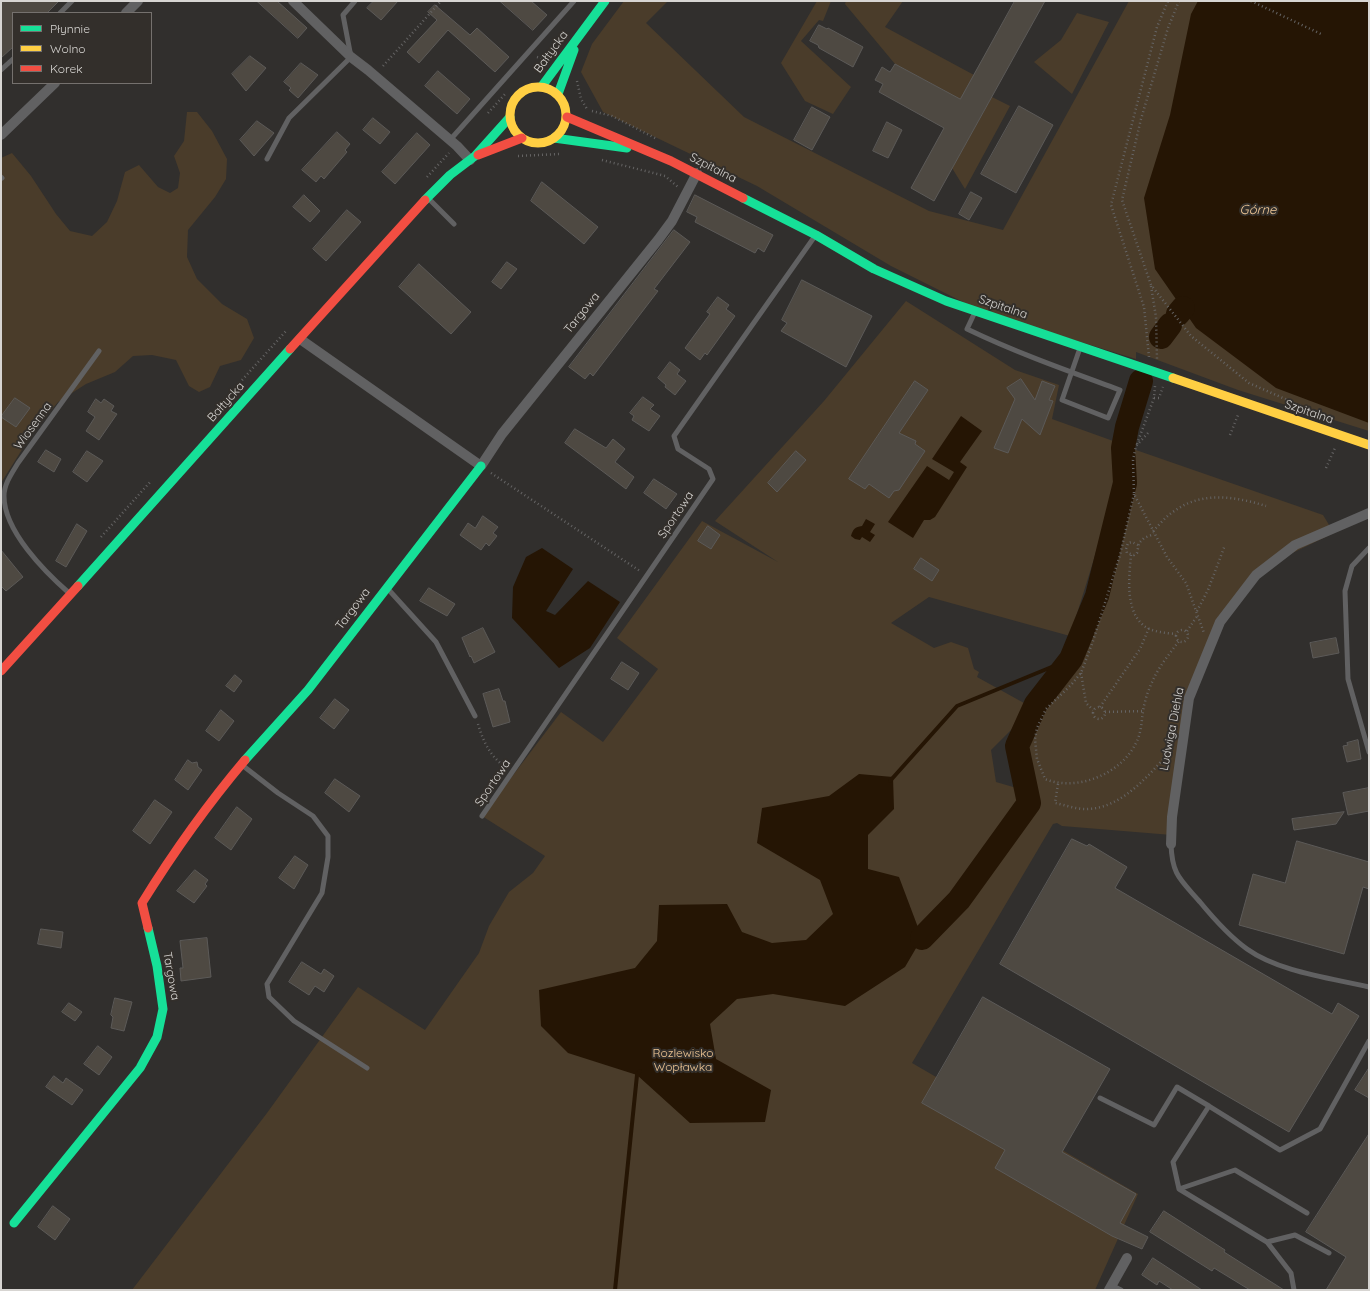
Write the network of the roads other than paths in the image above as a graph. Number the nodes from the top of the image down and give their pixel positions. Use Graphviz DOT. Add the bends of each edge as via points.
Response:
graph roads {
  1 [pos="72,1"];
  2 [pos="138,1"];
  3 [pos="293,1"];
  4 [pos="356,1"];
  5 [pos="574,1"];
  6 [pos="605,1"];
  7 [pos="61,12"];
  8 [pos="127,12"];
  9 [pos="581,32"];
  10 [pos="351,57"];
  11 [pos="12,59"];
  12 [pos="1,70"];
  13 [pos="53,84"];
  14 [pos="542,86"];
  15 [pos="558,94"];
  16 [pos="510,117"];
  17 [pos="567,117"];
  18 [pos="1,135"];
  19 [pos="522,138"];
  20 [pos="554,138"];
  21 [pos="450,140"];
  22 [pos="646,151"];
  23 [pos="473,158"];
  24 [pos="267,159"];
  25 [pos="697,173"];
  26 [pos="428,197"];
  27 [pos="454,224"];
  28 [pos="816,235"];
  29 [pos="976,310"];
  30 [pos="300,339"];
  31 [pos="1081,346"];
  32 [pos="99,351"];
  33 [pos="1071,372"];
  34 [pos="1369,445"];
  35 [pos="481,466"];
  36 [pos="1369,513"];
  37 [pos="1369,548"];
  38 [pos="386,587"];
  39 [pos="70,594"];
  40 [pos="1,672"];
  41 [pos="475,716"];
  42 [pos="1369,752"];
  43 [pos="241,764"];
  44 [pos="482,816"];
  45 [pos="1171,844"];
  46 [pos="1369,987"];
  47 [pos="1369,1041"];
  48 [pos="367,1068"];
  49 [pos="1100,1098"];
  50 [pos="1209,1106"];
  51 [pos="1179,1190"];
  52 [pos="1307,1212"];
  53 [pos="14,1224"];
  54 [pos="1267,1242"];
  55 [pos="1329,1253"];
  56 [pos="1127,1258"];
  57 [pos="1110,1288"];
  58 [pos="1121,1290"];
  59 [pos="1294,1290"];
  1 -- 7 [label="lane"];
  2 -- 8 [label="street"];
  3 -- 10 [label="street"];
  4 -- 10 [label="lane" via="343,15"];
  5 -- 21 [label="lane"];
  6 -- 9 [label="street, Bałtycka"];
  9 -- 14 [label="street, Bałtycka"];
  9 -- 15 [label="street, Bałtycka"];
  10 -- 21 [label="street"];
  10 -- 24 [label="lane" via="289,118"];
  11 -- 12 [label="lane"];
  13 -- 18 [label="street"];
  14 -- 15 [label="street"];
  14 -- 16 [label="street" via="525,89 518,94 512,105"];
  15 -- 17 [label="street" via="565,104"];
  16 -- 19 [label="street" via="516,132"];
  16 -- 23 [label="street, Bałtycka"];
  17 -- 20 [label="street" via="563,129"];
  17 -- 22 [label="street, Szpitalna"];
  19 -- 20 [label="street" via="538,143"];
  19 -- 23 [label="street, Bałtycka"];
  20 -- 22 [label="street, Szpitalna"];
  21 -- 23 [label="street"];
  22 -- 25 [label="street, Szpitalna"];
  23 -- 26 [label="street, Bałtycka"];
  25 -- 28 [label="street, Szpitalna"];
  25 -- 35 [label="street, Targowa" via="672,220 658,240 502,434"];
  26 -- 27 [label="lane"];
  26 -- 30 [label="street, Bałtycka"];
  28 -- 29 [label="street, Szpitalna" via="874,269 946,301"];
  28 -- 44 [label="lane, Sportowa" via="674,436 678,449 709,469 713,479"];
  29 -- 31 [label="street, Szpitalna"];
  29 -- 33 [label="lane" via="967,329 1010,350"];
  30 -- 35 [label="street"];
  30 -- 39 [label="street, Bałtycka"];
  31 -- 33 [label="lane"];
  31 -- 34 [label="street, Szpitalna"];
  32 -- 39 [label="lane, Wiosenna" via="18,463 7,481 4,496 16,536"];
  33 -- 33 [label="lane" via="1120,390 1108,418 1062,400"];
  35 -- 38 [label="street, Targowa"];
  36 -- 45 [label="street, Ludwiga Diehla" via="1294,545 1256,575 1220,622 1189,698 1172,817"];
  37 -- 42 [label="lane" via="1352,566 1345,591 1348,680"];
  38 -- 41 [label="lane" via="436,642"];
  38 -- 43 [label="street, Targowa" via="308,690"];
  39 -- 40 [label="street, Bałtycka"];
  43 -- 48 [label="lane" via="313,816 328,836 328,857 322,893 267,984 269,997 294,1021"];
  43 -- 53 [label="street, Targowa" via="169,859 142,903 157,966 163,1009 158,1037 140,1068"];
  45 -- 46 [label="lane" via="1172,864 1178,877 1222,927 1248,950 1273,963 1298,971"];
  47 -- 50 [label="lane" via="1320,1129 1280,1150"];
  49 -- 50 [label="lane" via="1154,1125 1177,1087"];
  50 -- 51 [label="lane" via="1173,1162"];
  51 -- 52 [label="lane" via="1235,1170"];
  51 -- 54 [label="lane"];
  54 -- 55 [label="lane" via="1295,1235"];
  54 -- 59 [label="lane" via="1291,1273"];
  56 -- 57 [label="street"];
  57 -- 58 [label="lane"];
}
